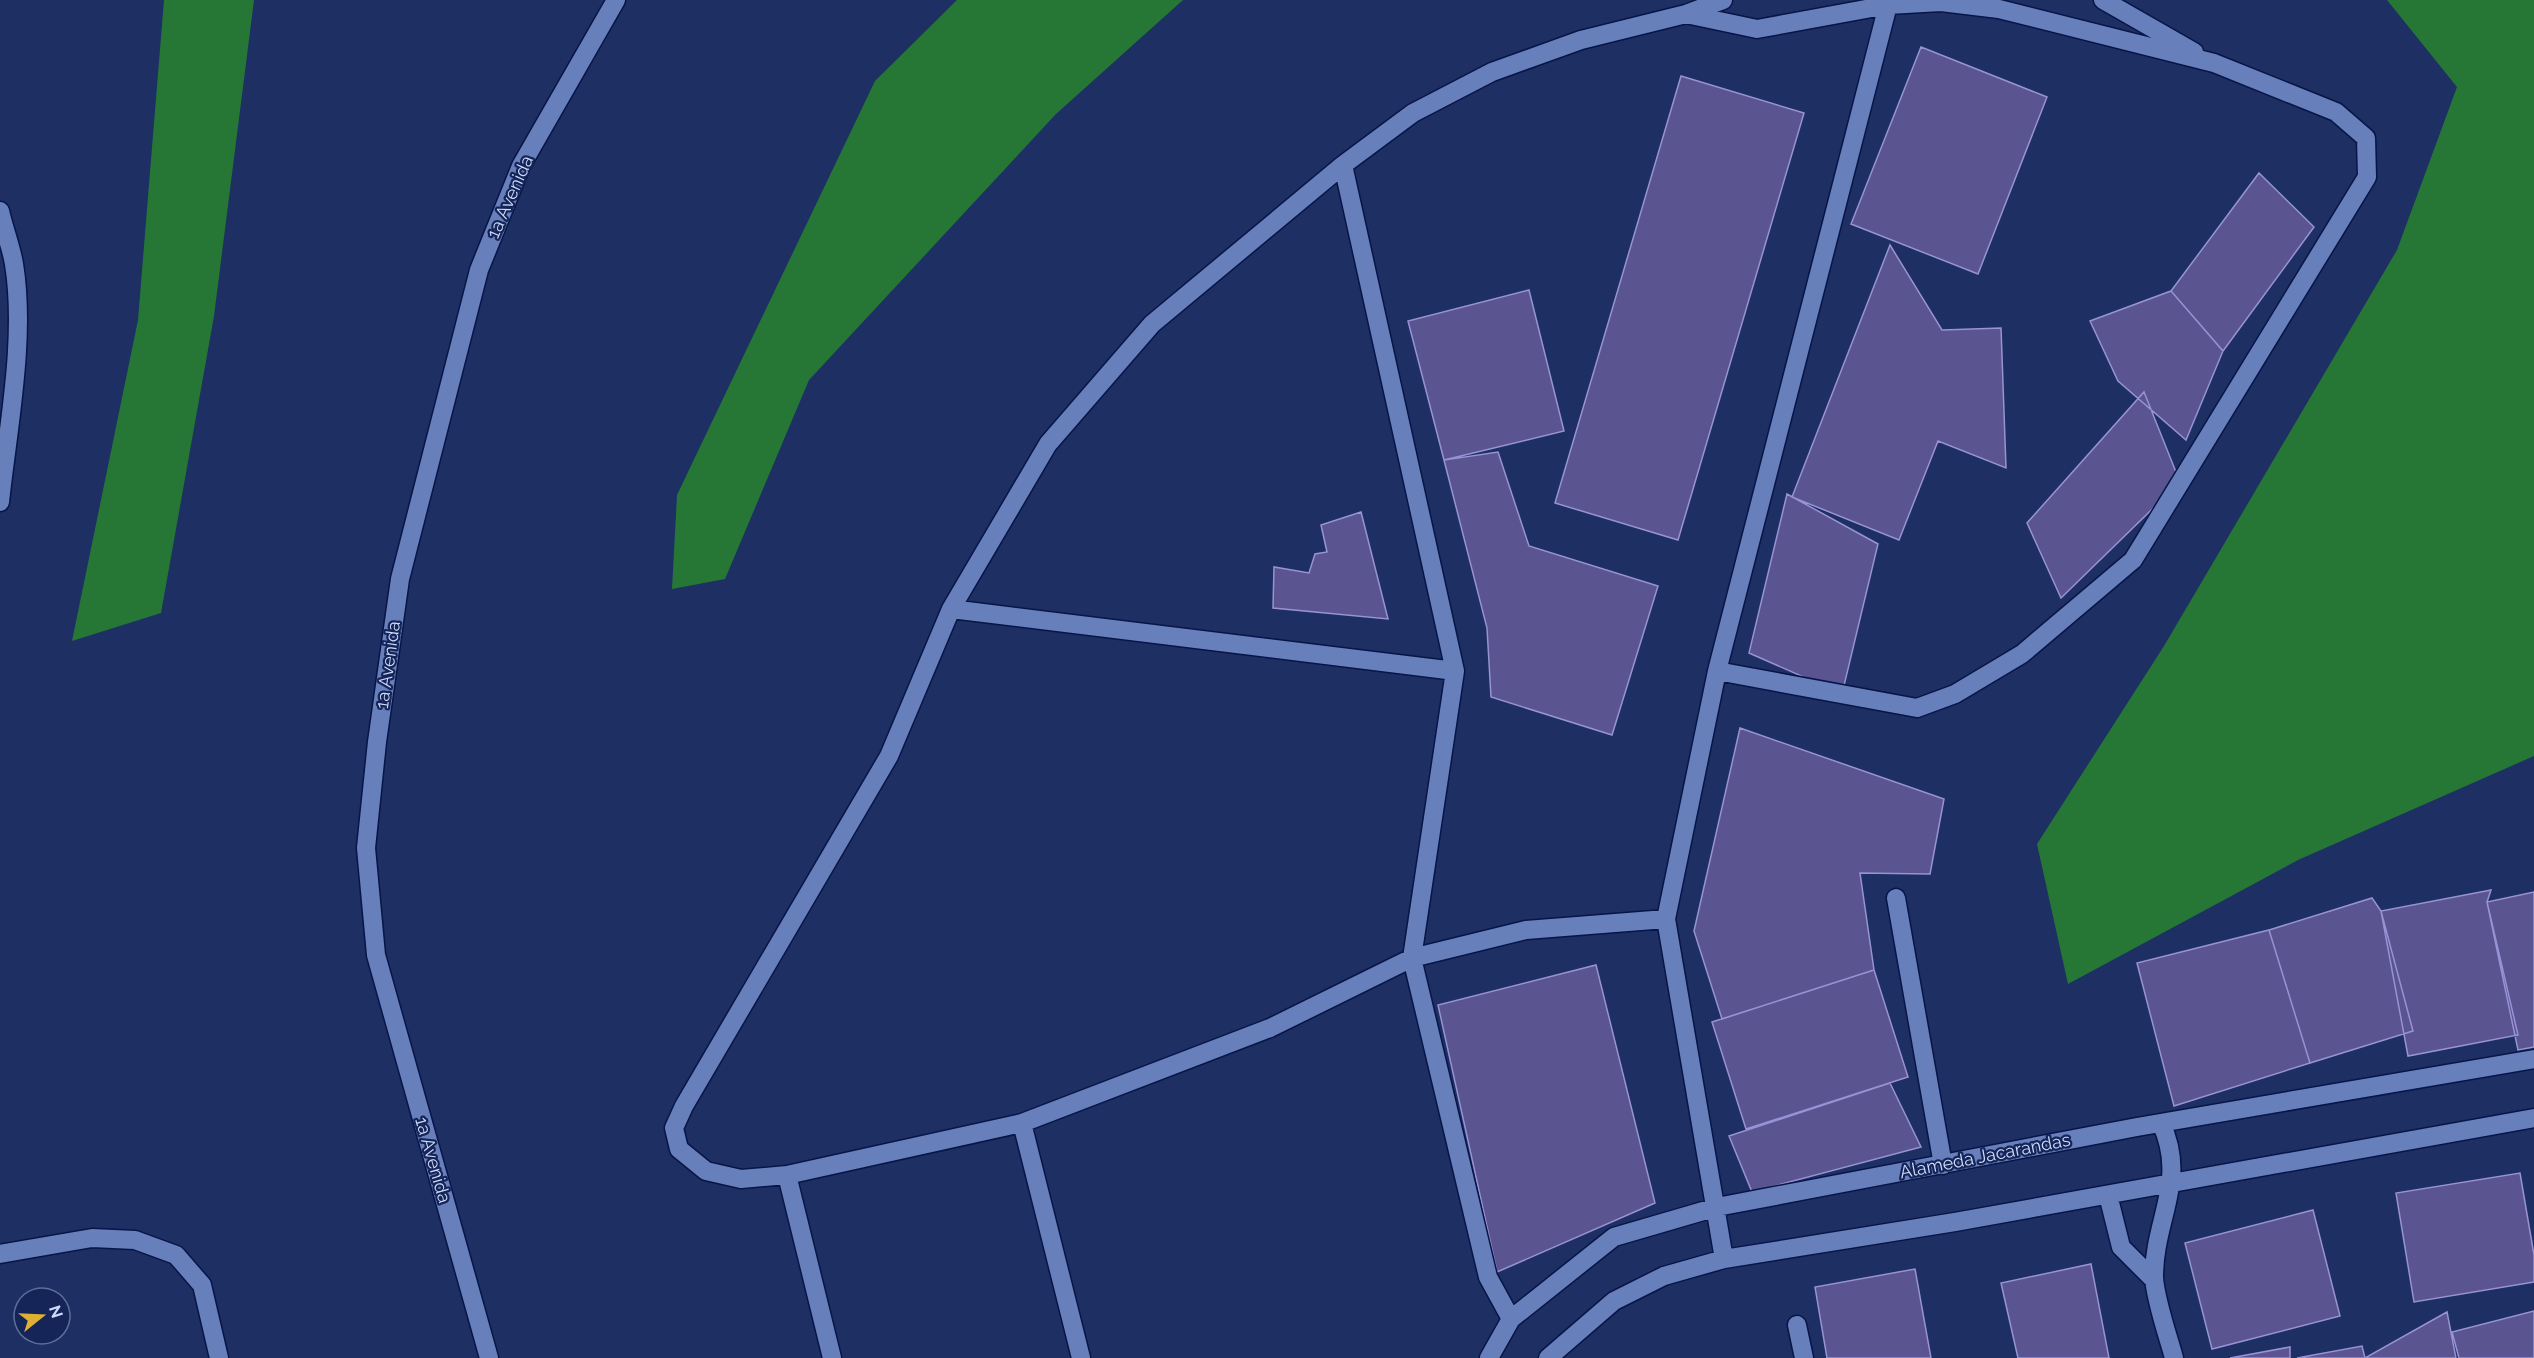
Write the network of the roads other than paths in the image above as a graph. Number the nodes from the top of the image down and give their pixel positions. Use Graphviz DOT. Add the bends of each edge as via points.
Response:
graph roads {
  1 [pos="616,0"];
  2 [pos="1723,0"];
  3 [pos="2103,0"];
  4 [pos="1887,2"];
  5 [pos="1686,14"];
  6 [pos="2214,63"];
  7 [pos="1344,165"];
  8 [pos="0,211"];
  9 [pos="0,502"];
  10 [pos="951,609"];
  11 [pos="1455,671"];
  12 [pos="1717,671"];
  13 [pos="1896,898"];
  14 [pos="1666,919"];
  15 [pos="1412,958"];
  16 [pos="2534,1059"];
  17 [pos="2534,1118"];
  18 [pos="1022,1123"];
  19 [pos="2161,1123"];
  20 [pos="1943,1165"];
  21 [pos="787,1175"];
  22 [pos="2172,1183"];
  23 [pos="2108,1195"];
  24 [pos="1717,1207"];
  25 [pos="0,1254"];
  26 [pos="1724,1258"];
  27 [pos="2154,1280"];
  28 [pos="1511,1319"];
  29 [pos="1797,1325"];
  30 [pos="219,1358"];
  31 [pos="489,1358"];
  32 [pos="832,1358"];
  33 [pos="1081,1358"];
  34 [pos="1488,1358"];
  35 [pos="1548,1358"];
  36 [pos="1804,1358"];
  37 [pos="2174,1358"];
  1 -- 31 [label="street, 1a Avenida" via="521,166 479,270 400,579 366,848 376,955"];
  2 -- 5 [label="street"];
  3 -- 6 [label="street"];
  4 -- 5 [label="street" via="1757,29"];
  4 -- 6 [label="street" via="1941,2 1999,9"];
  4 -- 12 [label="street"];
  5 -- 7 [label="street" via="1581,40 1492,72 1413,113"];
  6 -- 12 [label="street" via="2336,112 2366,138 2367,177 2133,560 2022,654 1955,694 1917,708"];
  7 -- 10 [label="street" via="1152,324 1048,444"];
  7 -- 11 [label="street"];
  8 -- 9 [label="street" via="14,265 17,328"];
  10 -- 11 [label="street"];
  10 -- 21 [label="street" via="889,756 674,1128 679,1149 706,1171 741,1179"];
  11 -- 15 [label="street"];
  12 -- 14 [label="street"];
  13 -- 20 [label="street"];
  14 -- 15 [label="street" via="1526,930"];
  14 -- 24 [label="street"];
  15 -- 18 [label="street" via="1270,1028"];
  15 -- 28 [label="street" via="1488,1277"];
  16 -- 19 [label="street, Alameda Jacarandas"];
  17 -- 22 [label="street"];
  18 -- 21 [label="street"];
  18 -- 33 [label="street"];
  19 -- 20 [label="street, Alameda Jacarandas"];
  19 -- 22 [label="street" via="2172,1152"];
  20 -- 24 [label="street, Alameda Jacarandas"];
  21 -- 32 [label="street"];
  22 -- 23 [label="street"];
  22 -- 27 [label="street" via="2156,1249"];
  23 -- 26 [label="street"];
  23 -- 27 [label="street" via="2121,1247"];
  24 -- 26 [label="street"];
  24 -- 28 [label="street, Alameda Jacarandas" via="1614,1237"];
  25 -- 30 [label="street" via="92,1238 135,1240 176,1255 202,1285"];
  26 -- 35 [label="street" via="1664,1276 1614,1301"];
  27 -- 37 [label="street"];
  28 -- 34 [label="street, Alameda Jacarandas"];
  29 -- 36 [label="street"];
}
